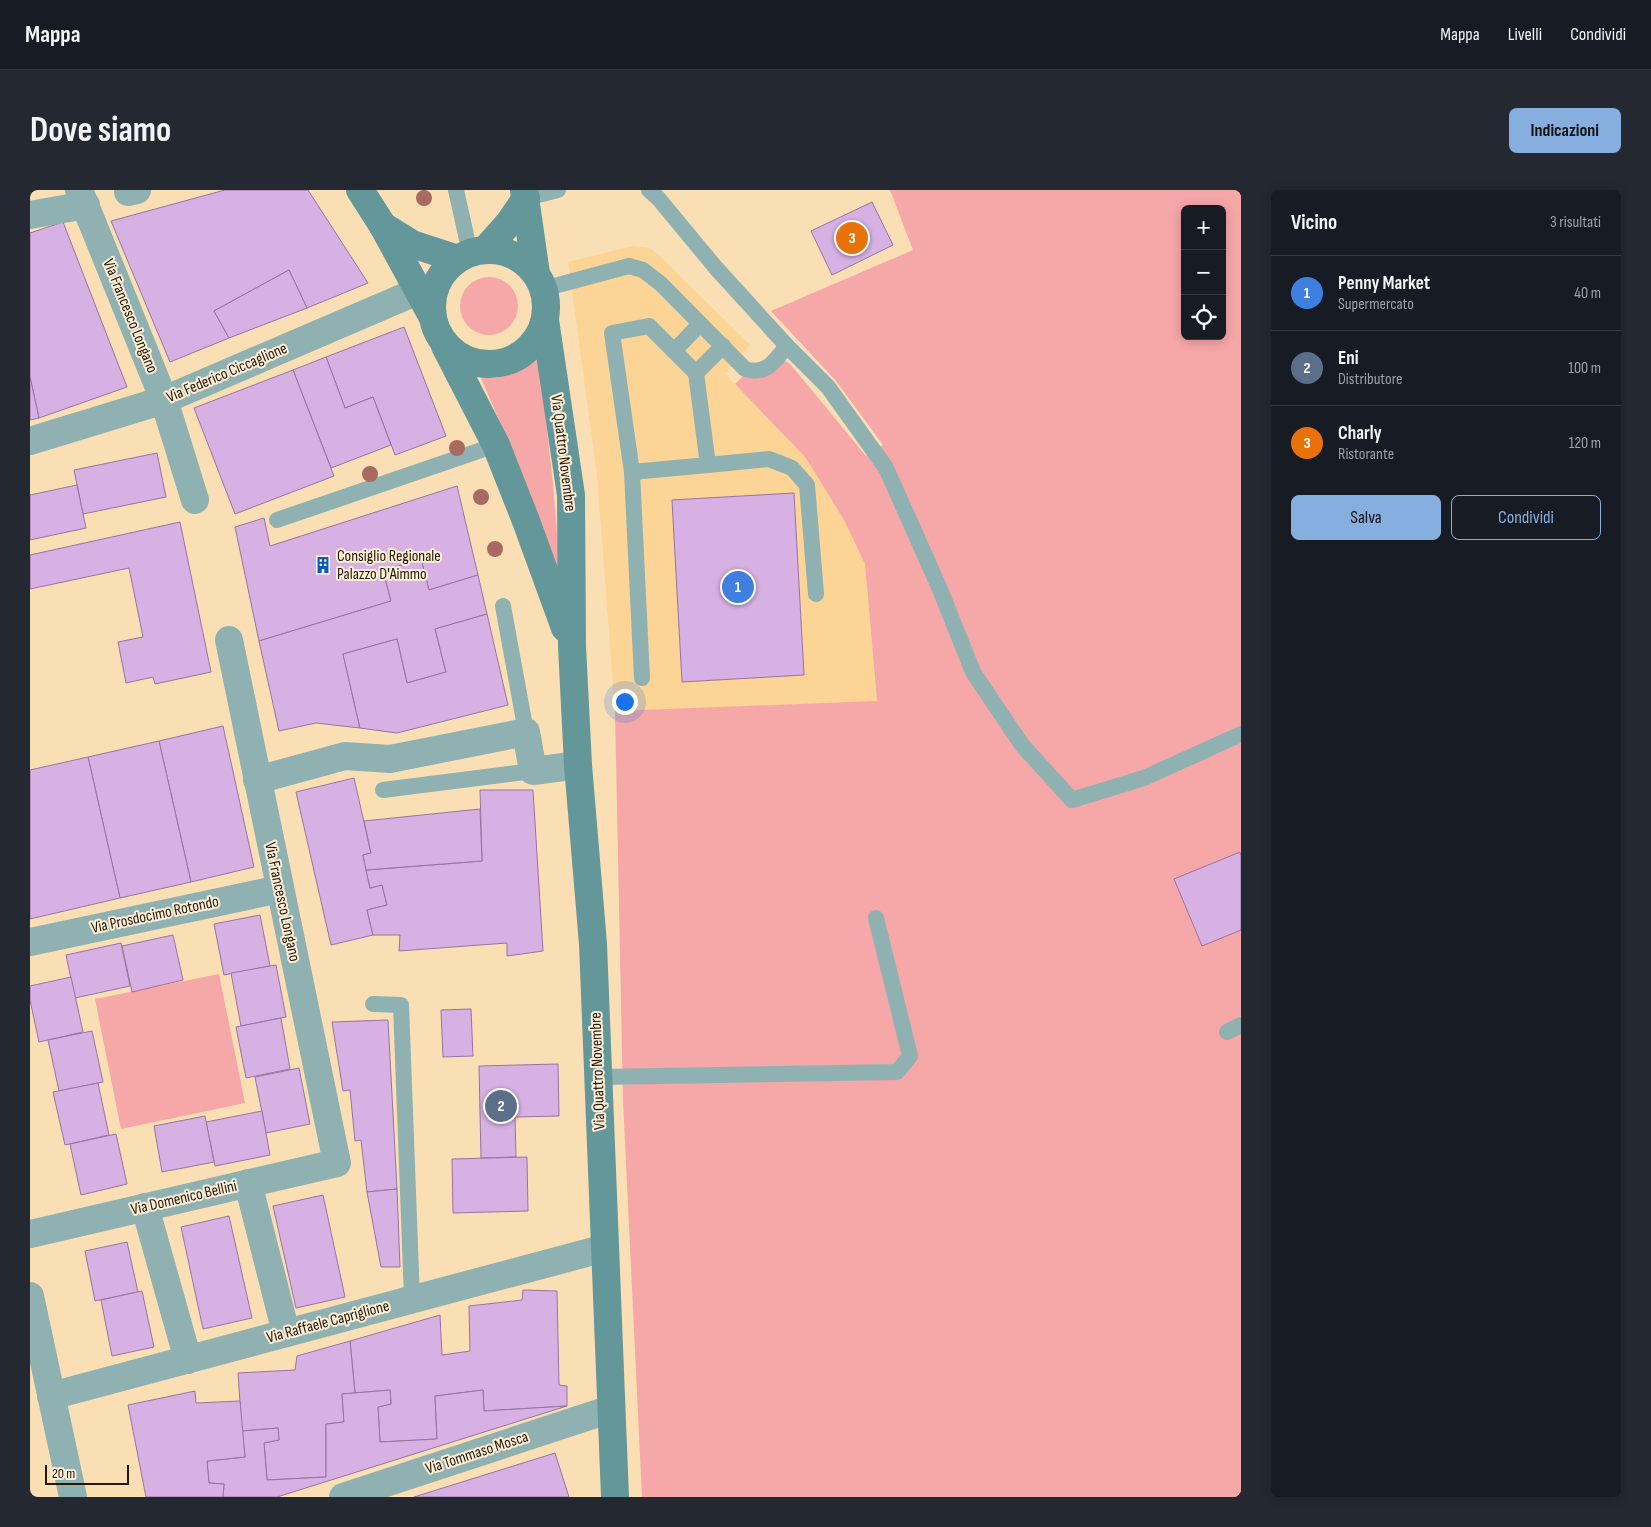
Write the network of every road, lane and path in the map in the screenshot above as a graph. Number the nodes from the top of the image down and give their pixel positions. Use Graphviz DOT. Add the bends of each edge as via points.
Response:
graph roads {
  1 [pos="360,190"];
  2 [pos="456,190"];
  3 [pos="558,190"];
  4 [pos="649,190"];
  5 [pos="525,194"];
  6 [pos="83,198"];
  7 [pos="30,215"];
  8 [pos="383,226"];
  9 [pos="471,254"];
  10 [pos="540,282"];
  11 [pos="418,291"];
  12 [pos="432,314"];
  13 [pos="545,320"];
  14 [pos="700,324"];
  15 [pos="445,345"];
  16 [pos="723,346"];
  17 [pos="787,346"];
  18 [pos="674,350"];
  19 [pos="696,373"];
  20 [pos="164,400"];
  21 [pos="30,441"];
  22 [pos="496,445"];
  23 [pos="708,465"];
  24 [pos="632,472"];
  25 [pos="195,500"];
  26 [pos="276,520"];
  27 [pos="816,594"];
  28 [pos="503,606"];
  29 [pos="229,640"];
  30 [pos="572,646"];
  31 [pos="642,678"];
  32 [pos="526,732"];
  33 [pos="1241,734"];
  34 [pos="578,765"];
  35 [pos="534,771"];
  36 [pos="256,780"];
  37 [pos="383,790"];
  38 [pos="280,889"];
  39 [pos="876,918"];
  40 [pos="30,942"];
  41 [pos="373,1004"];
  42 [pos="599,1077"];
  43 [pos="337,1163"];
  44 [pos="248,1183"];
  45 [pos="144,1207"];
  46 [pos="30,1234"];
  47 [pos="605,1248"];
  48 [pos="30,1296"];
  49 [pos="412,1299"];
  50 [pos="286,1333"];
  51 [pos="188,1360"];
  52 [pos="51,1396"];
  53 [pos="611,1409"];
  54 [pos="73,1497"];
  55 [pos="343,1497"];
  56 [pos="615,1497"];
  1 -- 8 [label="main road"];
  2 -- 9 [label="lane"];
  3 -- 5 [label="lane"];
  4 -- 17 [label="lane"];
  5 -- 9 [label="main road" via="509,223"];
  5 -- 10 [label="main road"];
  6 -- 7 [label="street"];
  6 -- 20 [label="street, Via Francesco Longano"];
  8 -- 9 [label="main road" via="412,244"];
  8 -- 11 [label="main road"];
  9 -- 10 [label="main road" via="500,251 514,256 526,264"];
  9 -- 12 [label="main road" via="442,274 433,293"];
  10 -- 13 [label="main road" via="546,304"];
  10 -- 14 [label="lane" via="629,266 644,270"];
  11 -- 12 [label="main road"];
  11 -- 20 [label="street, Via Federico Ciccaglione"];
  12 -- 15 [label="main road"];
  13 -- 15 [label="main road" via="534,343 514,359 490,365 465,360"];
  13 -- 30 [label="main road, Via Quattro Novembre" via="571,495"];
  14 -- 16 [label="lane"];
  14 -- 18 [label="lane"];
  15 -- 22 [label="main road, Via Quattro Novembre"];
  16 -- 17 [label="lane" via="746,369 754,372 764,370"];
  16 -- 19 [label="lane"];
  17 -- 33 [label="lane" via="828,387 886,468 973,672 1022,745 1072,800 1144,778"];
  18 -- 19 [label="lane"];
  18 -- 24 [label="lane" via="649,326 612,333"];
  19 -- 23 [label="lane"];
  20 -- 21 [label="street, Via Federico Ciccaglione"];
  20 -- 25 [label="street, Via Francesco Longano"];
  22 -- 26 [label="lane"];
  22 -- 30 [label="main road, Via Quattro Novembre"];
  23 -- 24 [label="lane"];
  23 -- 27 [label="lane" via="769,459 792,468 807,485"];
  24 -- 31 [label="lane"];
  28 -- 32 [label="lane"];
  29 -- 36 [label="street, Via Francesco Longano"];
  30 -- 34 [label="main road, Via Quattro Novembre"];
  32 -- 35 [label="street"];
  32 -- 36 [label="street" via="390,759 345,756"];
  34 -- 35 [label="street"];
  34 -- 42 [label="main road, Via Quattro Novembre" via="593,944"];
  35 -- 37 [label="lane"];
  36 -- 38 [label="street, Via Francesco Longano"];
  38 -- 40 [label="street, Via Prosdocimo Rotondo"];
  38 -- 43 [label="street, Via Francesco Longano"];
  39 -- 42 [label="lane" via="910,1056 896,1072"];
  41 -- 49 [label="lane" via="401,1005"];
  42 -- 47 [label="main road, Via Quattro Novembre"];
  43 -- 44 [label="street, Via Domenico Bellini"];
  44 -- 45 [label="street, Via Domenico Bellini"];
  44 -- 50 [label="street"];
  45 -- 46 [label="street, Via Domenico Bellini"];
  45 -- 51 [label="street"];
  47 -- 49 [label="street, Via Raffaele Capriglione"];
  47 -- 53 [label="main road, Via Quattro Novembre"];
  48 -- 52 [label="street"];
  49 -- 50 [label="street, Via Raffaele Capriglione"];
  50 -- 51 [label="street, Via Raffaele Capriglione"];
  51 -- 52 [label="street, Via Raffaele Capriglione"];
  52 -- 54 [label="street"];
  53 -- 55 [label="street, Via Tommaso Mosca"];
  53 -- 56 [label="main road, Via Quattro Novembre"];
}
